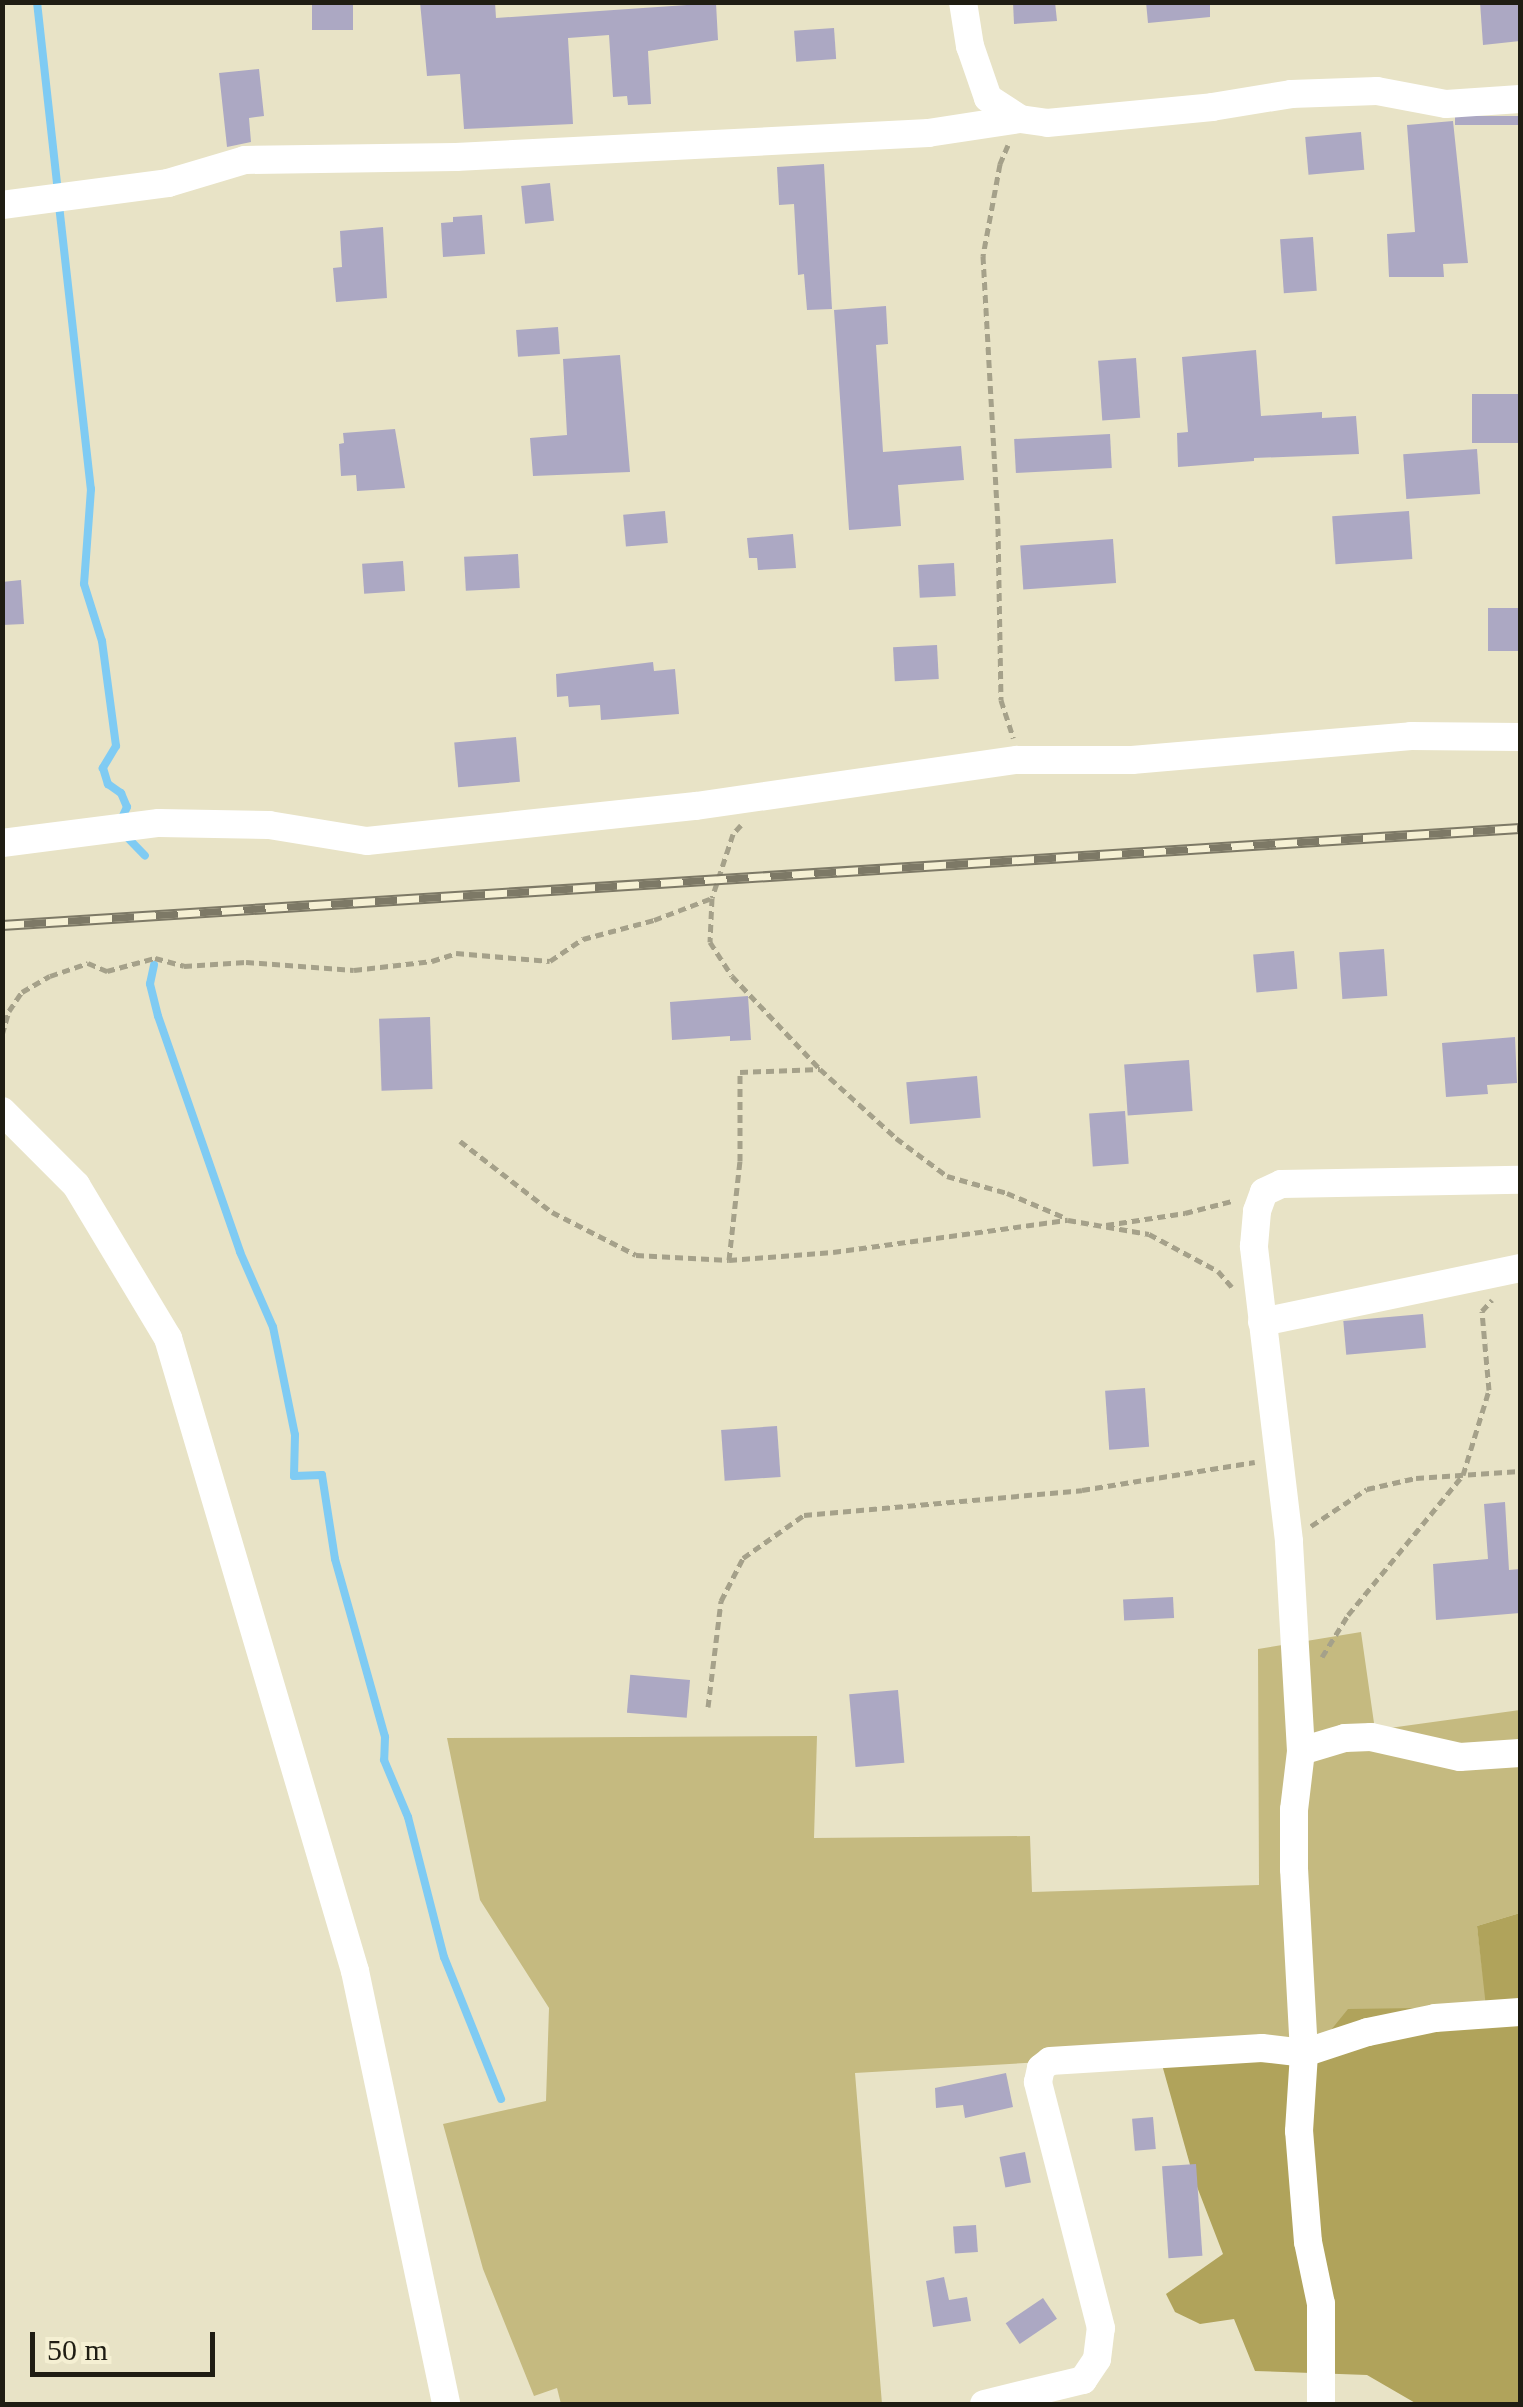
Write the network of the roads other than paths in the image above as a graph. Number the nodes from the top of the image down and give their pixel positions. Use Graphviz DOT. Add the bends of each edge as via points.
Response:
graph roads {
  1 [pos="963,2"];
  2 [pos="1520,98"];
  3 [pos="1020,119"];
  4 [pos="2,204"];
  5 [pos="1520,737"];
  6 [pos="2,843"];
  7 [pos="2,1110"];
  8 [pos="1520,1180"];
  9 [pos="1520,1268"];
  10 [pos="1262,1322"];
  11 [pos="1302,1751"];
  12 [pos="1520,1753"];
  13 [pos="1520,2012"];
  14 [pos="1304,2053"];
  15 [pos="446,2404"];
  16 [pos="984,2404"];
  17 [pos="1321,2404"];
  1 -- 3 [label="street" via="988,98"];
  2 -- 3 [label="street" via="1446,104 1376,91 1047,123"];
  3 -- 4 [label="street" via="928,133 456,157 246,160 168,183"];
  5 -- 6 [label="street" via="1411,736 1132,760 1017,760 764,798 367,841 270,825 159,822"];
  7 -- 15 [label="street" via="76,1184 168,1338 354,1971"];
  8 -- 10 [label="street" via="1281,1184 1264,1192 1254,1246"];
  9 -- 10 [label="street"];
  10 -- 11 [label="street" via="1288,1542"];
  11 -- 12 [label="street" via="1370,1737 1460,1757"];
  11 -- 14 [label="street" via="1294,1869"];
  13 -- 14 [label="street" via="1434,2018"];
  14 -- 16 [label="street" via="1262,2048 1050,2061 1041,2068 1038,2082 1101,2328 1097,2358 1082,2380"];
  14 -- 17 [label="street" via="1299,2132 1320,2304"];
}
